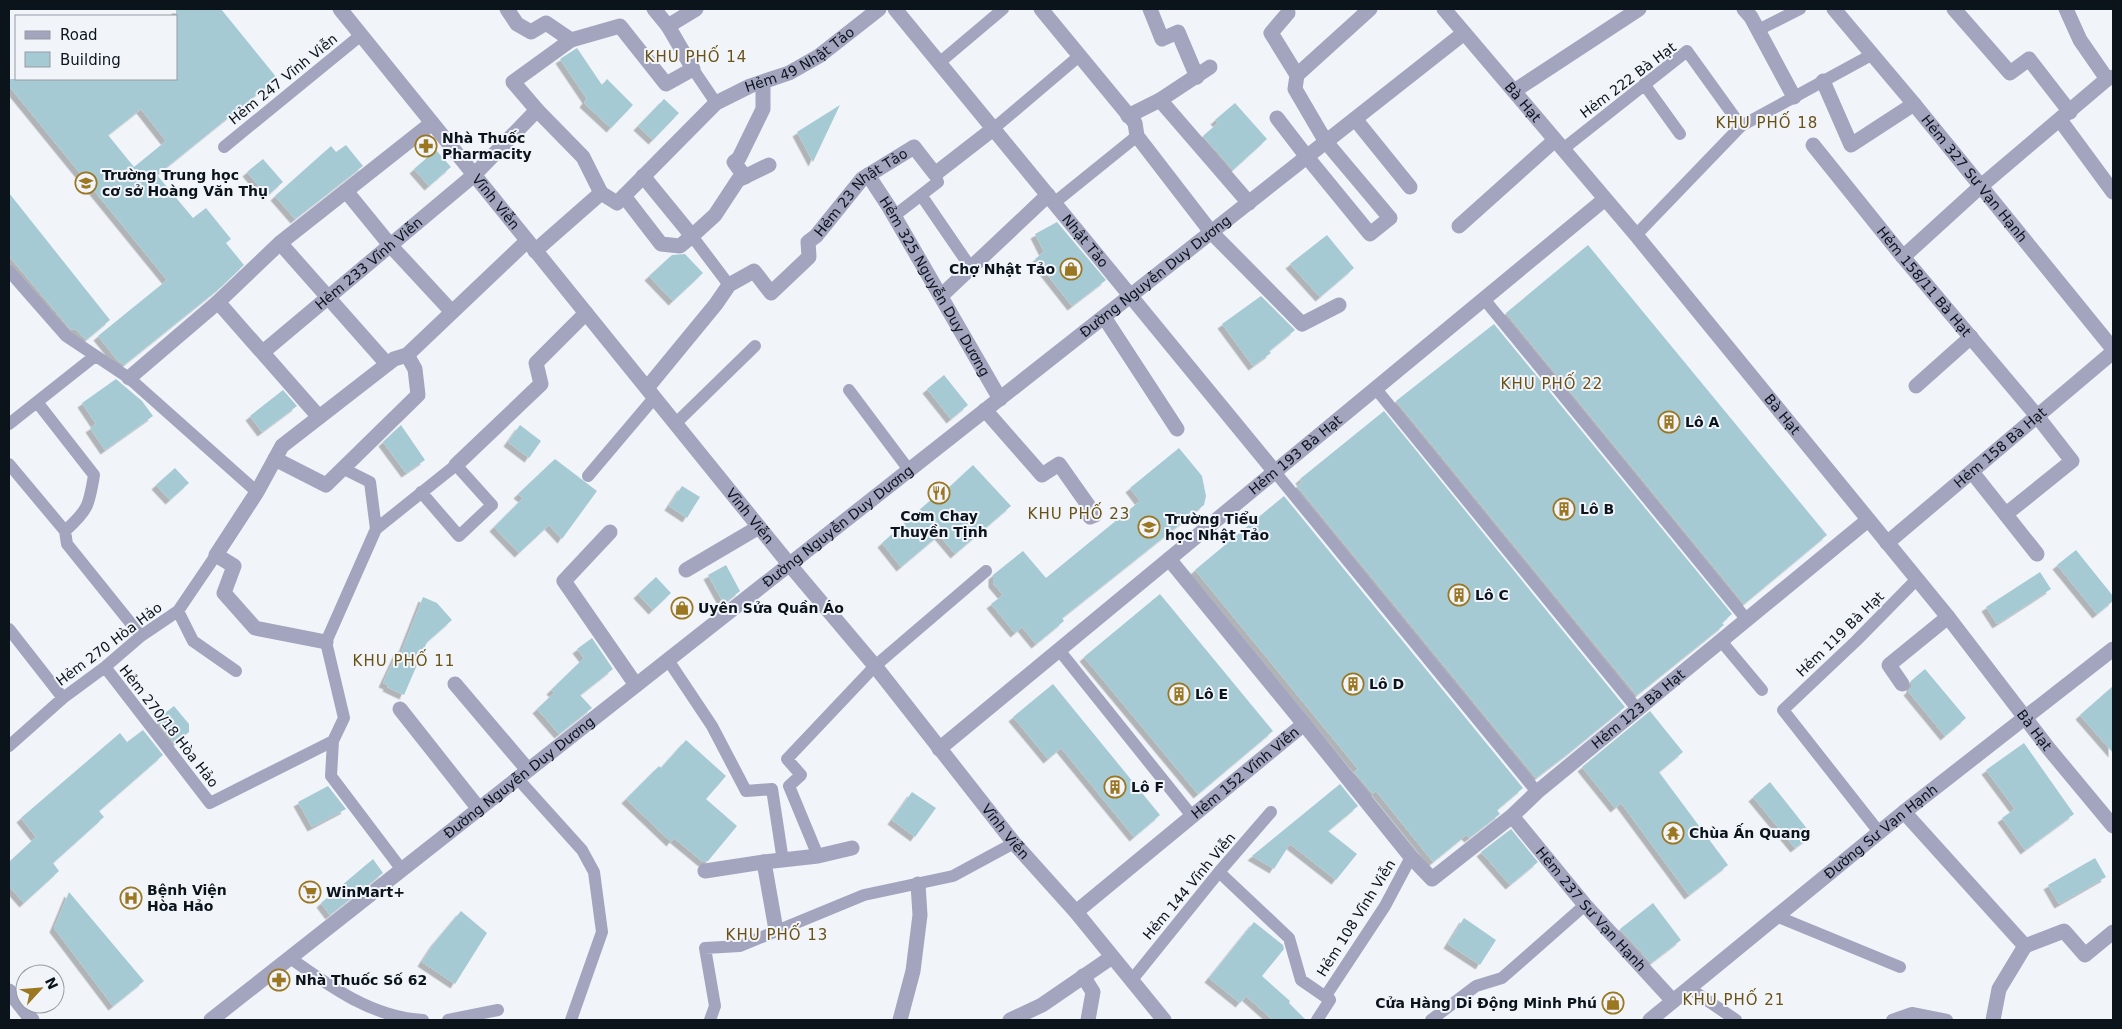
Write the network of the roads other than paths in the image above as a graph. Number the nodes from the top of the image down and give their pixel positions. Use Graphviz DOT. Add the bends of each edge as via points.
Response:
graph roads {
  1 [pos="340,9"];
  2 [pos="507,9"];
  3 [pos="654,9"];
  4 [pos="696,9"];
  5 [pos="879,9"];
  6 [pos="895,9"];
  7 [pos="1003,9"];
  8 [pos="1041,9"];
  9 [pos="1150,9"];
  10 [pos="1370,9"];
  11 [pos="1444,9"];
  12 [pos="1639,9"];
  13 [pos="1744,9"];
  14 [pos="1800,9"];
  15 [pos="1834,9"];
  16 [pos="1954,9"];
  17 [pos="2066,9"];
  18 [pos="1288,14"];
  19 [pos="668,26"];
  20 [pos="1758,30"];
  21 [pos="1464,33"];
  22 [pos="361,35"];
  23 [pos="571,40"];
  24 [pos="1873,54"];
  25 [pos="1078,57"];
  26 [pos="939,63"];
  27 [pos="1210,68"];
  28 [pos="693,69"];
  29 [pos="1297,75"];
  30 [pos="1197,77"];
  31 [pos="2110,78"];
  32 [pos="1823,81"];
  33 [pos="763,82"];
  34 [pos="1644,84"];
  35 [pos="1514,91"];
  36 [pos="1794,97"];
  37 [pos="1160,100"];
  38 [pos="716,103"];
  39 [pos="1914,104"];
  40 [pos="537,110"];
  41 [pos="1128,116"];
  42 [pos="2065,116"];
  43 [pos="1277,118"];
  44 [pos="1355,119"];
  45 [pos="432,123"];
  46 [pos="1741,126"];
  47 [pos="993,128"];
  48 [pos="1680,134"];
  49 [pos="1137,136"];
  50 [pos="1326,142"];
  51 [pos="1559,144"];
  52 [pos="1812,145"];
  53 [pos="224,147"];
  54 [pos="1306,157"];
  55 [pos="769,165"];
  56 [pos="935,174"];
  57 [pos="474,175"];
  58 [pos="868,175"];
  59 [pos="643,176"];
  60 [pos="745,177"];
  61 [pos="1981,186"];
  62 [pos="1410,187"];
  63 [pos="346,191"];
  64 [pos="2113,192"];
  65 [pos="601,193"];
  66 [pos="921,195"];
  67 [pos="624,196"];
  68 [pos="1605,198"];
  69 [pos="1051,199"];
  70 [pos="1248,203"];
  71 [pos="894,216"];
  72 [pos="1459,226"];
  73 [pos="1211,232"];
  74 [pos="1636,235"];
  75 [pos="692,236"];
  76 [pos="280,243"];
  77 [pos="390,245"];
  78 [pos="531,246"];
  79 [pos="1903,257"];
  80 [pos="971,268"];
  81 [pos="9,271"];
  82 [pos="729,285"];
  83 [pos="941,296"];
  84 [pos="1130,296"];
  85 [pos="328,298"];
  86 [pos="1484,299"];
  87 [pos="218,302"];
  88 [pos="1339,305"];
  89 [pos="452,312"];
  90 [pos="586,313"];
  91 [pos="1104,317"];
  92 [pos="1971,337"];
  93 [pos="755,346"];
  94 [pos="2113,351"];
  95 [pos="263,352"];
  96 [pos="407,355"];
  97 [pos="95,356"];
  98 [pos="387,364"];
  99 [pos="129,378"];
  100 [pos="1916,386"];
  101 [pos="1376,389"];
  102 [pos="849,390"];
  103 [pos="651,393"];
  104 [pos="1000,399"];
  105 [pos="36,402"];
  106 [pos="985,410"];
  107 [pos="2037,416"];
  108 [pos="319,417"];
  109 [pos="9,424"];
  110 [pos="676,424"];
  111 [pos="1177,429"];
  112 [pos="275,460"];
  113 [pos="9,464"];
  114 [pos="456,465"];
  115 [pos="342,468"];
  116 [pos="909,470"];
  117 [pos="1275,472"];
  118 [pos="1972,472"];
  119 [pos="588,476"];
  120 [pos="258,492"];
  121 [pos="422,492"];
  122 [pos="2006,514"];
  123 [pos="1090,517"];
  124 [pos="1868,520"];
  125 [pos="759,527"];
  126 [pos="376,529"];
  127 [pos="64,531"];
  128 [pos="610,532"];
  129 [pos="1887,543"];
  130 [pos="2037,554"];
  131 [pos="216,555"];
  132 [pos="1169,559"];
  133 [pos="789,564"];
  134 [pos="686,570"];
  135 [pos="986,571"];
  136 [pos="1917,579"];
  137 [pos="178,611"];
  138 [pos="1948,617"];
  139 [pos="1747,620"];
  140 [pos="9,629"];
  141 [pos="141,636"];
  142 [pos="1721,641"];
  143 [pos="326,642"];
  144 [pos="2113,649"];
  145 [pos="1059,650"];
  146 [pos="668,660"];
  147 [pos="875,666"];
  148 [pos="105,667"];
  149 [pos="236,671"];
  150 [pos="456,684"];
  151 [pos="1902,684"];
  152 [pos="636,685"];
  153 [pos="1762,690"];
  154 [pos="63,698"];
  155 [pos="400,709"];
  156 [pos="1638,710"];
  157 [pos="2026,718"];
  158 [pos="1304,724"];
  159 [pos="333,741"];
  160 [pos="9,746"];
  161 [pos="939,749"];
  162 [pos="523,774"];
  163 [pos="1537,792"];
  164 [pos="479,809"];
  165 [pos="1271,812"];
  166 [pos="1904,812"];
  167 [pos="1192,816"];
  168 [pos="1512,816"];
  169 [pos="2113,826"];
  170 [pos="1880,832"];
  171 [pos="1014,842"];
  172 [pos="852,848"];
  173 [pos="818,856"];
  174 [pos="1411,857"];
  175 [pos="783,861"];
  176 [pos="764,862"];
  177 [pos="402,870"];
  178 [pos="705,871"];
  179 [pos="1219,872"];
  180 [pos="918,884"];
  181 [pos="1585,905"];
  182 [pos="1076,912"];
  183 [pos="1776,916"];
  184 [pos="776,930"];
  185 [pos="2113,932"];
  186 [pos="2025,946"];
  187 [pos="1112,957"];
  188 [pos="290,958"];
  189 [pos="1900,967"];
  190 [pos="1083,976"];
  191 [pos="1131,980"];
  192 [pos="1689,988"];
  193 [pos="9,991"];
  194 [pos="1330,1000"];
  195 [pos="1673,1001"];
  196 [pos="498,1010"];
  197 [pos="32,1020"];
  198 [pos="211,1020"];
  199 [pos="418,1020"];
  200 [pos="423,1020"];
  201 [pos="448,1020"];
  202 [pos="571,1020"];
  203 [pos="710,1020"];
  204 [pos="900,1020"];
  205 [pos="1010,1020"];
  206 [pos="1088,1020"];
  207 [pos="1164,1020"];
  208 [pos="1317,1020"];
  209 [pos="1431,1020"];
  210 [pos="1650,1020"];
  211 [pos="1736,1020"];
  212 [pos="1892,1020"];
  213 [pos="1947,1020"];
  214 [pos="1993,1020"];
  1 -- 22 [label="street, Vĩnh Viễn"];
  2 -- 23 [label="street" via="517,24 531,32 546,23"];
  3 -- 19 [label="street"];
  4 -- 19 [label="street"];
  5 -- 33 [label="street, Hẻm 49 Nhật Tảo" via="820,56 789,73"];
  6 -- 26 [label="street, Nhật Tảo"];
  7 -- 26 [label="lane"];
  8 -- 25 [label="street"];
  9 -- 30 [label="street" via="1162,39 1178,32"];
  10 -- 29 [label="street"];
  11 -- 21 [label="street, Bà Hạt"];
  12 -- 35 [label="street"];
  13 -- 20 [label="street"];
  14 -- 20 [label="lane"];
  15 -- 24 [label="street, Hẻm 327 Sư Vạn Hạnh"];
  16 -- 42 [label="street" via="2010,73 2028,59"];
  17 -- 31 [label="street" via="2080,40"];
  18 -- 29 [label="street" via="1271,33"];
  19 -- 28 [label="street"];
  20 -- 36 [label="street"];
  21 -- 35 [label="street, Bà Hạt"];
  21 -- 44 [label="street, Đường Nguyễn Duy Dương"];
  22 -- 45 [label="street, Vĩnh Viễn"];
  22 -- 53 [label="lane, Hẻm 247 Vĩnh Viễn"];
  23 -- 28 [label="street" via="620,26 666,84"];
  23 -- 40 [label="street" via="513,82"];
  24 -- 32 [label="lane"];
  24 -- 39 [label="street, Hẻm 327 Sư Vạn Hạnh"];
  25 -- 41 [label="street"];
  25 -- 47 [label="lane"];
  26 -- 47 [label="street, Nhật Tảo"];
  27 -- 30 [label="street"];
  28 -- 38 [label="lane"];
  29 -- 50 [label="street" via="1295,89"];
  30 -- 37 [label="street"];
  31 -- 42 [label="street"];
  32 -- 36 [label="lane"];
  32 -- 39 [label="street" via="1851,146"];
  33 -- 38 [label="street, Hẻm 49 Nhật Tảo"];
  33 -- 60 [label="street" via="763,109 734,162"];
  34 -- 46 [label="lane, Hẻm 222 Bà Hạt" via="1687,51"];
  34 -- 48 [label="lane"];
  34 -- 51 [label="lane, Hẻm 222 Bà Hạt"];
  35 -- 51 [label="street, Bà Hạt"];
  36 -- 46 [label="lane"];
  37 -- 41 [label="street"];
  37 -- 70 [label="street"];
  38 -- 59 [label="street"];
  39 -- 61 [label="street, Hẻm 327 Sư Vạn Hạnh"];
  40 -- 57 [label="street, Hẻm 233 Vĩnh Viễn"];
  40 -- 65 [label="street" via="583,157"];
  41 -- 49 [label="street" via="1135,123"];
  42 -- 61 [label="street"];
  42 -- 64 [label="street"];
  43 -- 54 [label="street"];
  44 -- 50 [label="street, Đường Nguyễn Duy Dương"];
  44 -- 62 [label="street"];
  45 -- 57 [label="street, Vĩnh Viễn"];
  45 -- 63 [label="street"];
  46 -- 74 [label="lane"];
  47 -- 56 [label="street"];
  47 -- 69 [label="street, Nhật Tảo"];
  49 -- 69 [label="lane"];
  49 -- 73 [label="street"];
  50 -- 54 [label="street, Đường Nguyễn Duy Dương"];
  50 -- 54 [label="street" via="1390,218 1370,234"];
  51 -- 68 [label="street, Bà Hạt"];
  51 -- 72 [label="street"];
  52 -- 79 [label="street, Hẻm 158/11 Bà Hạt"];
  54 -- 70 [label="street, Đường Nguyễn Duy Dương"];
  55 -- 60 [label="street"];
  56 -- 58 [label="street, Hẻm 23 Nhật Tảo" via="914,147"];
  56 -- 66 [label="lane" via="938,182"];
  57 -- 77 [label="street, Hẻm 233 Vĩnh Viễn"];
  57 -- 78 [label="street, Vĩnh Viễn"];
  58 -- 71 [label="street, Hẻm 325 Nguyễn Duy Dương"];
  58 -- 82 [label="street, Hẻm 23 Nhật Tảo" via="808,242 809,257 771,293 754,271"];
  59 -- 67 [label="street"];
  59 -- 75 [label="street"];
  60 -- 75 [label="street" via="738,180 715,215"];
  61 -- 79 [label="street"];
  61 -- 94 [label="street, Hẻm 327 Sư Vạn Hạnh"];
  63 -- 76 [label="street"];
  63 -- 77 [label="street"];
  65 -- 67 [label="street" via="617,203"];
  65 -- 78 [label="street"];
  66 -- 71 [label="lane"];
  66 -- 80 [label="lane"];
  67 -- 75 [label="street" via="661,244 680,246"];
  68 -- 74 [label="street, Bà Hạt"];
  68 -- 86 [label="street, Hẻm 193 Bà Hạt"];
  69 -- 80 [label="street"];
  69 -- 84 [label="street, Nhật Tảo"];
  70 -- 73 [label="street, Đường Nguyễn Duy Dương"];
  71 -- 83 [label="street, Hẻm 325 Nguyễn Duy Dương"];
  73 -- 84 [label="street, Đường Nguyễn Duy Dương"];
  73 -- 88 [label="street" via="1302,324"];
  74 -- 124 [label="street, Bà Hạt"];
  75 -- 82 [label="lane"];
  76 -- 85 [label="street"];
  76 -- 87 [label="street"];
  77 -- 85 [label="street, Hẻm 233 Vĩnh Viễn"];
  77 -- 89 [label="street"];
  78 -- 89 [label="street"];
  78 -- 90 [label="street, Vĩnh Viễn"];
  79 -- 92 [label="street, Hẻm 158/11 Bà Hạt"];
  80 -- 83 [label="street"];
  81 -- 97 [label="lane" via="66,336"];
  82 -- 103 [label="street"];
  83 -- 104 [label="street, Hẻm 325 Nguyễn Duy Dương"];
  84 -- 91 [label="street, Đường Nguyễn Duy Dương"];
  84 -- 117 [label="street, Nhật Tảo"];
  85 -- 95 [label="street, Hẻm 233 Vĩnh Viễn"];
  85 -- 98 [label="street"];
  86 -- 101 [label="street, Hẻm 193 Bà Hạt"];
  86 -- 139 [label="lane"];
  87 -- 95 [label="street"];
  87 -- 99 [label="street"];
  89 -- 96 [label="street"];
  90 -- 103 [label="street, Vĩnh Viễn"];
  90 -- 114 [label="street" via="536,362 541,384"];
  91 -- 104 [label="street, Đường Nguyễn Duy Dương"];
  91 -- 111 [label="street"];
  92 -- 100 [label="street"];
  92 -- 107 [label="street, Hẻm 158/11 Bà Hạt"];
  93 -- 110 [label="lane"];
  94 -- 107 [label="street, Hẻm 158 Bà Hạt"];
  95 -- 108 [label="street"];
  96 -- 98 [label="street"];
  96 -- 115 [label="street" via="415,369 418,396"];
  97 -- 99 [label="lane"];
  97 -- 105 [label="lane"];
  98 -- 108 [label="street"];
  99 -- 120 [label="lane"];
  101 -- 117 [label="street, Hẻm 193 Bà Hạt"];
  101 -- 156 [label="lane"];
  102 -- 116 [label="lane"];
  103 -- 110 [label="street, Vĩnh Viễn"];
  103 -- 119 [label="lane"];
  104 -- 106 [label="street, Đường Nguyễn Duy Dương"];
  105 -- 109 [label="lane"];
  105 -- 127 [label="lane" via="94,476 89,503 82,516"];
  106 -- 116 [label="street, Đường Nguyễn Duy Dương"];
  106 -- 123 [label="street" via="1042,475 1059,464 1094,515"];
  107 -- 118 [label="street, Hẻm 158 Bà Hạt"];
  107 -- 122 [label="street, Hẻm 158/11 Bà Hạt" via="2072,460"];
  108 -- 112 [label="street" via="282,446"];
  110 -- 125 [label="street, Vĩnh Viễn"];
  112 -- 115 [label="street" via="326,484"];
  112 -- 120 [label="street"];
  113 -- 127 [label="lane"];
  114 -- 121 [label="lane"];
  114 -- 121 [label="lane" via="492,505 459,536"];
  115 -- 126 [label="lane" via="370,482"];
  116 -- 133 [label="street, Đường Nguyễn Duy Dương"];
  117 -- 132 [label="street, Hẻm 193 Bà Hạt"];
  117 -- 163 [label="lane"];
  118 -- 122 [label="street"];
  118 -- 129 [label="street, Hẻm 158 Bà Hạt"];
  120 -- 131 [label="street"];
  121 -- 126 [label="lane"];
  122 -- 130 [label="street"];
  124 -- 129 [label="street, Bà Hạt"];
  124 -- 139 [label="street, Hẻm 123 Bà Hạt"];
  125 -- 133 [label="street, Vĩnh Viễn"];
  125 -- 134 [label="street"];
  126 -- 143 [label="lane"];
  127 -- 141 [label="lane" via="67,544"];
  128 -- 152 [label="street" via="564,581"];
  129 -- 136 [label="street, Bà Hạt"];
  131 -- 137 [label="lane, Hẻm 270 Hòa Hảo"];
  131 -- 143 [label="street" via="234,566 224,594 255,628"];
  132 -- 145 [label="street, Hẻm 193 Bà Hạt"];
  132 -- 158 [label="street"];
  133 -- 146 [label="street, Đường Nguyễn Duy Dương"];
  133 -- 147 [label="street, Vĩnh Viễn"];
  135 -- 147 [label="lane"];
  136 -- 138 [label="street, Bà Hạt"];
  136 -- 170 [label="lane, Hẻm 119 Bà Hạt" via="1783,710"];
  137 -- 141 [label="lane, Hẻm 270 Hòa Hảo"];
  137 -- 149 [label="lane" via="193,641"];
  138 -- 151 [label="street" via="1889,665"];
  138 -- 157 [label="street, Bà Hạt"];
  139 -- 142 [label="street, Hẻm 123 Bà Hạt"];
  140 -- 154 [label="lane"];
  141 -- 148 [label="lane, Hẻm 270 Hòa Hảo"];
  142 -- 153 [label="lane"];
  142 -- 156 [label="street, Hẻm 123 Bà Hạt"];
  143 -- 159 [label="lane" via="344,718"];
  144 -- 157 [label="street, Đường Sư Vạn Hạnh"];
  145 -- 161 [label="street, Hẻm 193 Bà Hạt"];
  145 -- 167 [label="lane"];
  146 -- 152 [label="street, Đường Nguyễn Duy Dương"];
  146 -- 175 [label="lane" via="712,726 746,791 772,789"];
  147 -- 161 [label="street, Vĩnh Viễn"];
  147 -- 173 [label="lane" via="786,759 801,775 789,786"];
  148 -- 154 [label="lane, Hẻm 270 Hòa Hảo"];
  148 -- 159 [label="lane, Hẻm 270/18 Hòa Hảo" via="210,803"];
  150 -- 162 [label="street"];
  152 -- 162 [label="street, Đường Nguyễn Duy Dương"];
  154 -- 160 [label="lane, Hẻm 270 Hòa Hảo"];
  155 -- 164 [label="street"];
  156 -- 163 [label="street, Hẻm 123 Bà Hạt"];
  157 -- 166 [label="street, Đường Sư Vạn Hạnh"];
  157 -- 169 [label="street, Bà Hạt"];
  158 -- 167 [label="street, Hẻm 152 Vĩnh Viễn"];
  158 -- 174 [label="street, Hẻm 152 Vĩnh Viễn"];
  159 -- 177 [label="lane" via="330,776"];
  161 -- 171 [label="street, Vĩnh Viễn"];
  162 -- 164 [label="street, Đường Nguyễn Duy Dương"];
  162 -- 202 [label="lane" via="582,850 594,872 602,932"];
  163 -- 168 [label="street, Hẻm 123 Bà Hạt"];
  164 -- 177 [label="street, Đường Nguyễn Duy Dương"];
  165 -- 179 [label="lane, Hẻm 144 Vĩnh Viễn"];
  166 -- 170 [label="street, Đường Sư Vạn Hạnh"];
  166 -- 186 [label="street"];
  167 -- 182 [label="street, Hẻm 152 Vĩnh Viễn"];
  168 -- 174 [label="street, Hẻm 123 Bà Hạt" via="1432,878"];
  168 -- 181 [label="street, Hẻm 237 Sư Vạn Hạnh"];
  170 -- 183 [label="street, Đường Sư Vạn Hạnh"];
  171 -- 180 [label="lane" via="953,876"];
  171 -- 182 [label="street, Vĩnh Viễn"];
  172 -- 173 [label="street"];
  173 -- 175 [label="street"];
  174 -- 194 [label="lane, Hẻm 108 Vĩnh Viễn" via="1385,906 1327,994"];
  175 -- 176 [label="street"];
  176 -- 178 [label="street"];
  176 -- 184 [label="street"];
  177 -- 188 [label="street, Đường Nguyễn Duy Dương"];
  179 -- 191 [label="lane, Hẻm 144 Vĩnh Viễn"];
  179 -- 194 [label="lane" via="1289,938 1301,980"];
  180 -- 184 [label="lane" via="864,895"];
  180 -- 204 [label="street" via="920,915 912,971"];
  181 -- 195 [label="street, Hẻm 237 Sư Vạn Hạnh"];
  181 -- 209 [label="lane" via="1502,978 1476,986"];
  182 -- 187 [label="street, Vĩnh Viễn"];
  183 -- 189 [label="lane"];
  183 -- 192 [label="street, Đường Sư Vạn Hạnh"];
  184 -- 203 [label="lane" via="740,946 705,948 715,1006"];
  185 -- 186 [label="street" via="2085,955 2064,930"];
  186 -- 214 [label="street" via="1999,989"];
  187 -- 190 [label="street"];
  187 -- 191 [label="street, Vĩnh Viễn"];
  188 -- 198 [label="street, Đường Nguyễn Duy Dương"];
  188 -- 199 [label="lane" via="342,995 393,1015"];
  190 -- 205 [label="street" via="1042,1005"];
  190 -- 206 [label="street" via="1093,992"];
  191 -- 207 [label="street, Vĩnh Viễn"];
  192 -- 195 [label="street, Đường Sư Vạn Hạnh"];
  192 -- 211 [label="lane"];
  193 -- 197 [label="street"];
  194 -- 208 [label="lane, Hẻm 108 Vĩnh Viễn"];
  195 -- 210 [label="street, Đường Sư Vạn Hạnh"];
  196 -- 201 [label="lane"];
  199 -- 200 [label="lane"];
  212 -- 213 [label="lane" via="1912,1013"];
}
